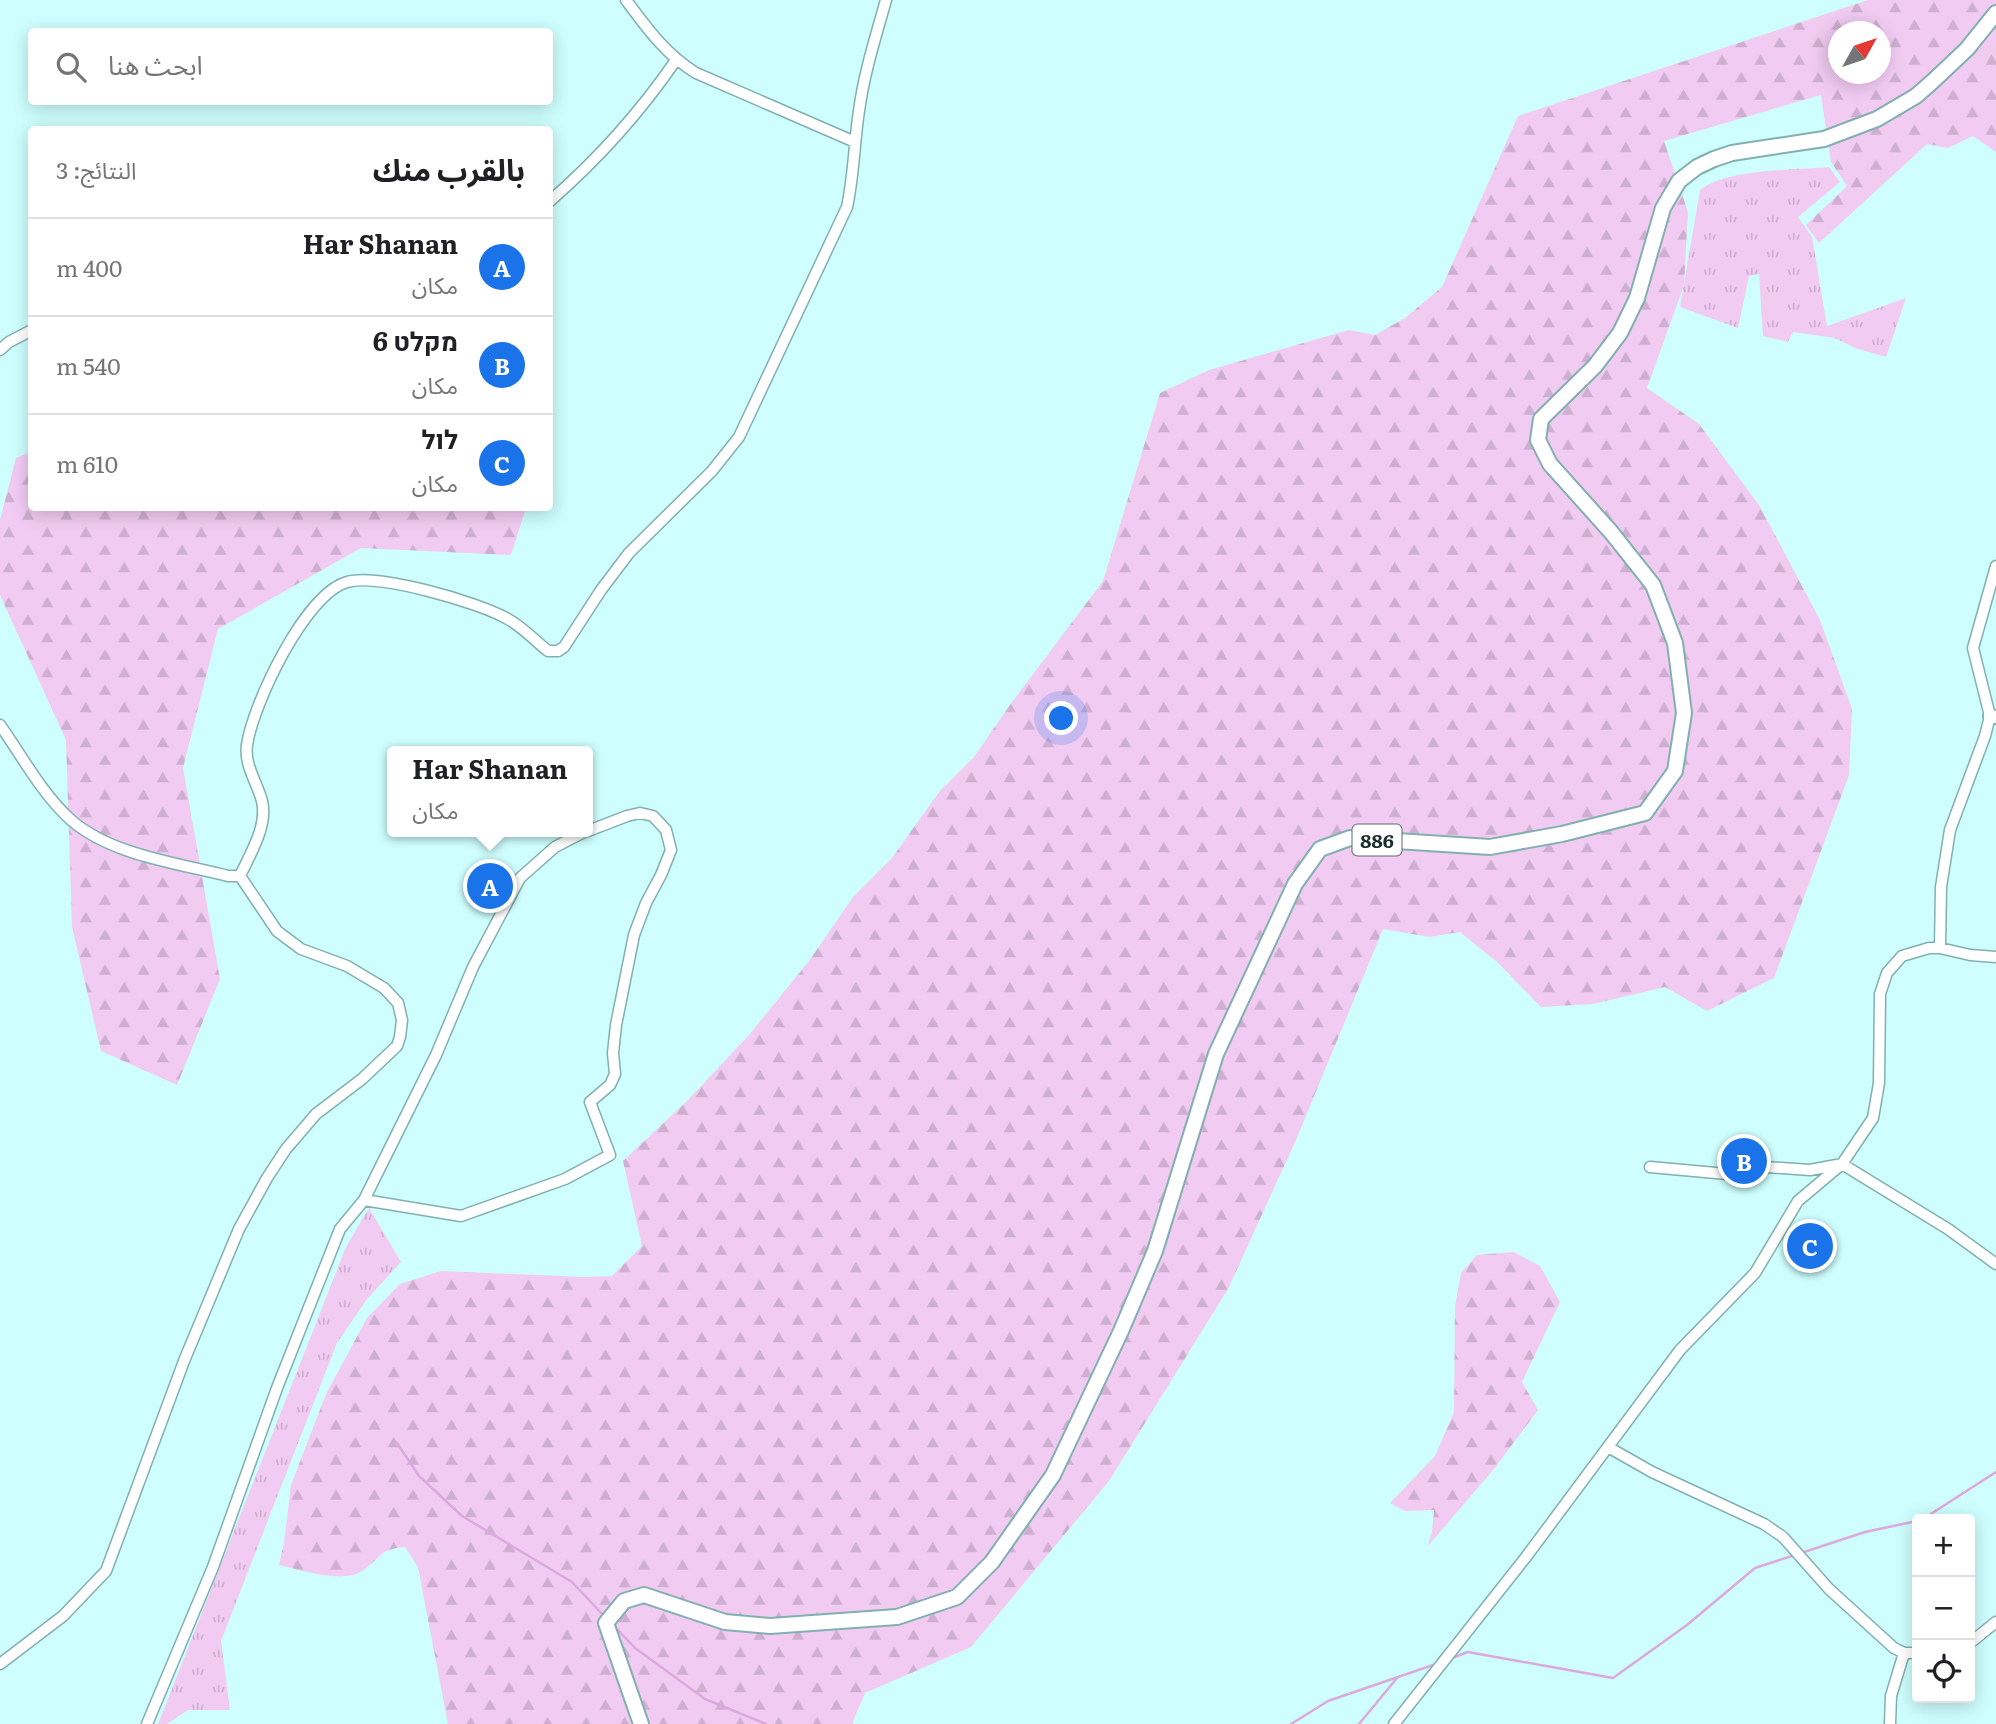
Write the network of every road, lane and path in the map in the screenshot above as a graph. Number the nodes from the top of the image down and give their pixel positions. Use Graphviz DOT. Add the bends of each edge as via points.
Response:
graph roads {
  1 [pos="626,0"];
  2 [pos="886,0"];
  3 [pos="1996,13"];
  4 [pos="676,60"];
  5 [pos="855,142"];
  6 [pos="553,198"];
  7 [pos="28,332"];
  8 [pos="0,350"];
  9 [pos="1996,566"];
  10 [pos="1993,716"];
  11 [pos="0,725"];
  12 [pos="593,828"];
  13 [pos="574,837"];
  14 [pos="240,876"];
  15 [pos="1940,948"];
  16 [pos="1996,957"];
  17 [pos="1842,1164"];
  18 [pos="1650,1167"];
  19 [pos="364,1200"];
  20 [pos="1995,1261"];
  21 [pos="1608,1447"];
  22 [pos="1996,1622"];
  23 [pos="1974,1640"];
  24 [pos="1904,1653"];
  25 [pos="1912,1653"];
  26 [pos="0,1664"];
  27 [pos="147,1724"];
  28 [pos="641,1724"];
  29 [pos="1394,1724"];
  30 [pos="1891,1724"];
  1 -- 4 [label="street"];
  2 -- 5 [label="street" via="867,67"];
  3 -- 28 [label="main road, 886" via="1932,82 1877,119 1824,139 1732,153 1697,167 1679,181 1663,208 1637,298 1620,333 1595,366 1541,419 1538,440 1550,464 1653,585 1675,643 1684,713 1675,771 1645,813 1490,847 1350,838 1320,849 1295,884 1216,1054 1155,1251 1121,1331 1053,1475 992,1562 957,1597 897,1617 770,1626 725,1622 644,1595 624,1601 606,1623"];
  4 -- 5 [label="street"];
  4 -- 6 [label="street" via="629,120"];
  5 -- 14 [label="street" via="851,188 841,222 739,437 615,571 565,647 548,651 509,619 479,605 369,579 339,585 319,602 292,635 250,729 248,764 263,812"];
  7 -- 8 [label="street"];
  9 -- 10 [label="street" via="1973,648"];
  10 -- 15 [label="street" via="1950,830 1941,887"];
  11 -- 14 [label="street" via="72,820 110,845"];
  12 -- 19 [label="street" via="640,813 653,816 666,830 671,850 634,935 616,1025 615,1074 610,1085 590,1102 610,1155 565,1179 461,1216"];
  13 -- 19 [label="street" via="555,847 520,878"];
  14 -- 26 [label="street" via="277,931 302,949 347,966 384,988 398,1003 400,1037 397,1046 362,1079 316,1114 267,1178 239,1229 184,1361 106,1571 63,1616"];
  15 -- 16 [label="street"];
  15 -- 17 [label="street" via="1902,956 1887,973 1881,994 1879,1083 1873,1118"];
  17 -- 18 [label="street" via="1810,1170 1752,1166 1727,1174"];
  17 -- 20 [label="street"];
  17 -- 21 [label="street" via="1798,1200 1755,1273 1680,1350"];
  19 -- 27 [label="street" via="341,1229 277,1388 213,1567"];
  21 -- 24 [label="street" via="1783,1537 1829,1589"];
  21 -- 29 [label="street"];
  22 -- 23 [label="street"];
  24 -- 25 [label="street"];
  24 -- 30 [label="street" via="1891,1696"];
}
